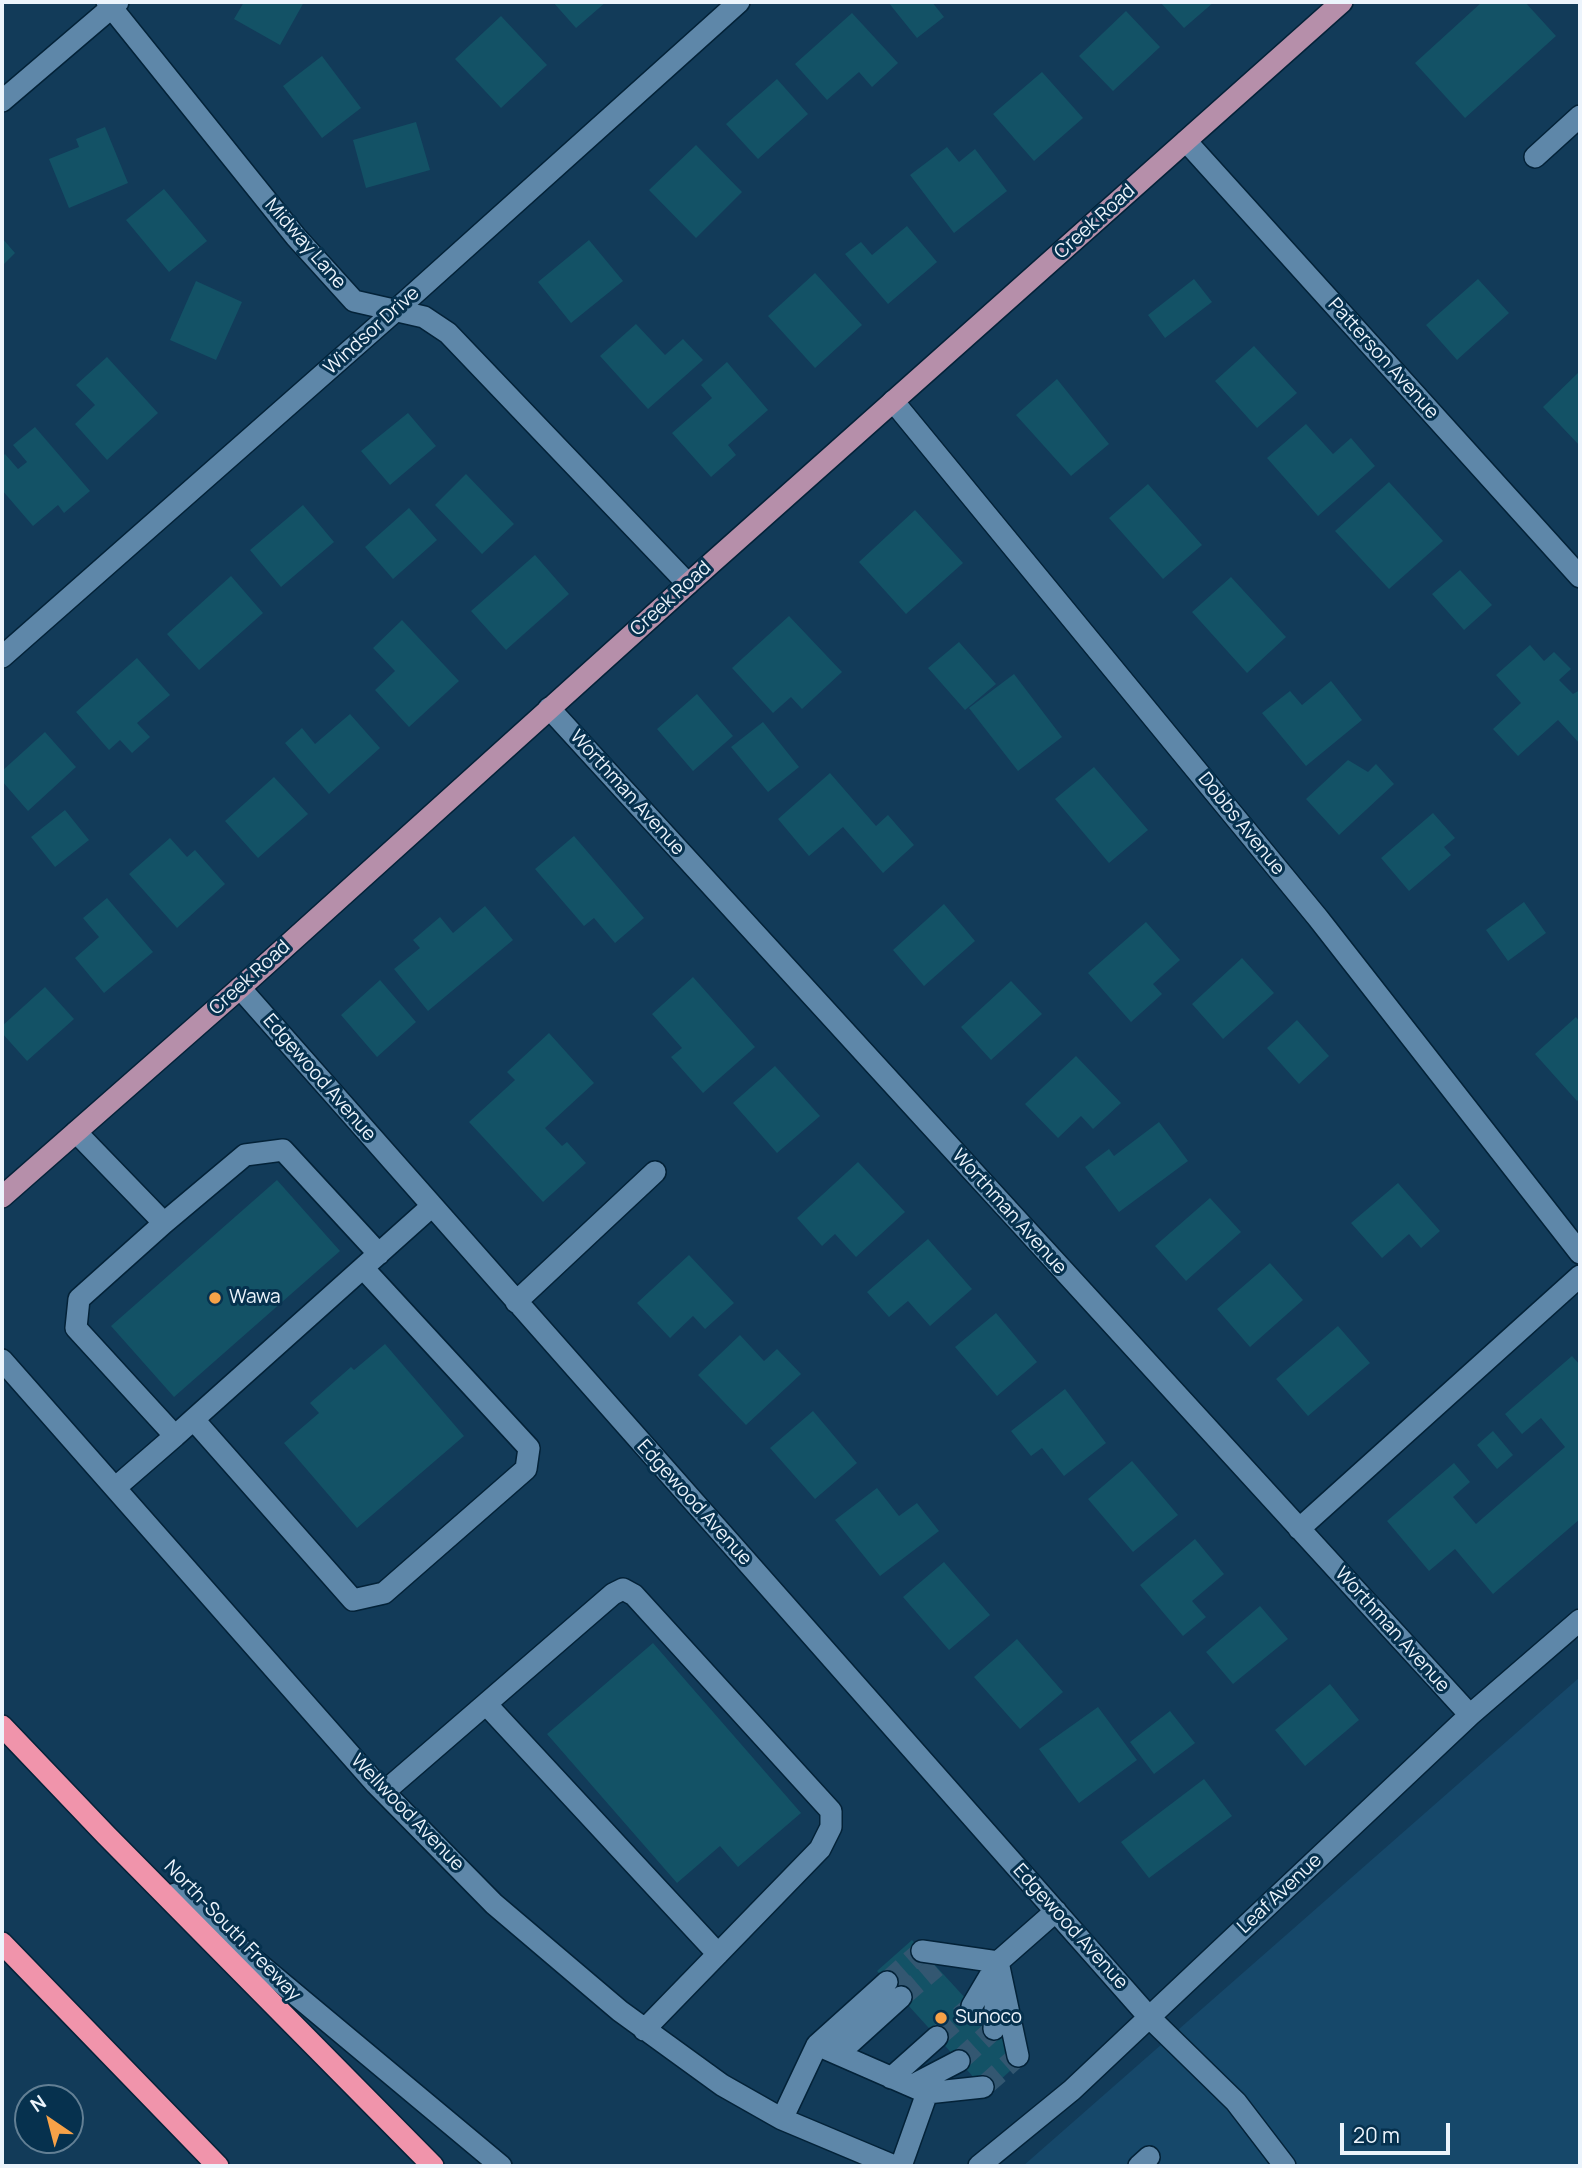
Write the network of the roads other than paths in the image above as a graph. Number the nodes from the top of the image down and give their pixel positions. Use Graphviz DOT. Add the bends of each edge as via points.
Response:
graph roads {
  1 [pos="739,2"];
  2 [pos="1342,2"];
  3 [pos="113,4"];
  4 [pos="2,101"];
  5 [pos="1580,116"];
  6 [pos="1186,141"];
  7 [pos="1535,157"];
  8 [pos="395,311"];
  9 [pos="893,401"];
  10 [pos="1580,577"];
  11 [pos="688,584"];
  12 [pos="2,657"];
  13 [pos="549,708"];
  14 [pos="240,988"];
  15 [pos="76,1132"];
  16 [pos="656,1172"];
  17 [pos="2,1197"];
  18 [pos="432,1206"];
  19 [pos="164,1223"];
  20 [pos="1580,1253"];
  21 [pos="379,1254"];
  22 [pos="363,1268"];
  23 [pos="1580,1276"];
  24 [pos="516,1302"];
  25 [pos="2,1360"];
  26 [pos="194,1420"];
  27 [pos="175,1436"];
  28 [pos="115,1488"];
  29 [pos="1299,1529"];
  30 [pos="1580,1620"];
  31 [pos="486,1704"];
  32 [pos="1470,1715"];
  33 [pos="2,1726"];
  34 [pos="384,1792"];
  35 [pos="106,1835"];
  36 [pos="1056,1912"];
  37 [pos="2,1943"];
  38 [pos="718,1954"];
  39 [pos="929,1959"];
  40 [pos="998,1962"];
  41 [pos="972,2006"];
  42 [pos="1149,2017"];
  43 [pos="994,2029"];
  44 [pos="644,2030"];
  45 [pos="937,2037"];
  46 [pos="817,2045"];
  47 [pos="838,2054"];
  48 [pos="1018,2056"];
  49 [pos="959,2061"];
  50 [pos="891,2078"];
  51 [pos="984,2087"];
  52 [pos="919,2090"];
  53 [pos="782,2119"];
  54 [pos="218,2166"];
  55 [pos="433,2166"];
  56 [pos="501,2166"];
  57 [pos="894,2166"];
  58 [pos="901,2166"];
  59 [pos="979,2166"];
  60 [pos="1286,2166"];
  1 -- 8 [label="street, Windsor Drive"];
  2 -- 6 [label="main road, Creek Road"];
  3 -- 4 [label="street"];
  3 -- 8 [label="street, Midway Lane" via="296,237 354,301"];
  5 -- 7 [label="street"];
  6 -- 9 [label="main road, Creek Road"];
  6 -- 10 [label="street, Patterson Avenue"];
  8 -- 11 [label="street, Midway Lane" via="424,317 448,333"];
  8 -- 12 [label="street, Windsor Drive"];
  9 -- 11 [label="main road, Creek Road"];
  9 -- 20 [label="street, Dobbs Avenue" via="1310,907"];
  11 -- 13 [label="main road, Creek Road"];
  13 -- 14 [label="main road, Creek Road"];
  13 -- 29 [label="street, Worthman Avenue"];
  14 -- 15 [label="main road, Creek Road"];
  14 -- 18 [label="street, Edgewood Avenue"];
  15 -- 17 [label="main road, Creek Road"];
  15 -- 19 [label="street"];
  16 -- 24 [label="street"];
  18 -- 21 [label="street"];
  18 -- 24 [label="street, Edgewood Avenue"];
  19 -- 21 [label="street" via="245,1155 283,1150"];
  19 -- 27 [label="street" via="79,1299 76,1328"];
  21 -- 22 [label="street"];
  22 -- 26 [label="street"];
  22 -- 26 [label="street" via="529,1448 526,1469 384,1593 353,1600"];
  23 -- 29 [label="street"];
  24 -- 36 [label="street, Edgewood Avenue"];
  25 -- 28 [label="street, Wellwood Avenue"];
  26 -- 27 [label="street"];
  27 -- 28 [label="street"];
  28 -- 34 [label="street, Wellwood Avenue"];
  29 -- 32 [label="street, Worthman Avenue"];
  30 -- 32 [label="street, Leaf Avenue"];
  31 -- 34 [label="street"];
  31 -- 38 [label="street"];
  31 -- 38 [label="street" via="613,1594 622,1589 634,1595 831,1811 831,1828 820,1849"];
  32 -- 42 [label="street, Leaf Avenue"];
  33 -- 35 [label="highway, North-South Freeway"];
  34 -- 44 [label="street, Wellwood Avenue" via="494,1904"];
  35 -- 55 [label="highway, North-South Freeway"];
  35 -- 56 [label="street"];
  36 -- 40 [label="street"];
  36 -- 42 [label="street, Edgewood Avenue"];
  37 -- 54 [label="highway"];
  38 -- 44 [label="street"];
  39 -- 40 [label="street"];
  40 -- 41 [label="street"];
  40 -- 43 [label="street"];
  40 -- 48 [label="street"];
  42 -- 59 [label="street, Leaf Avenue" via="1072,2090"];
  42 -- 60 [label="street, Edgewood Avenue" via="1236,2102"];
  44 -- 53 [label="street, Wellwood Avenue" via="722,2085"];
  45 -- 50 [label="street"];
  46 -- 47 [label="street"];
  46 -- 47 [label="street" via="894,1989"];
  46 -- 53 [label="street"];
  47 -- 50 [label="street"];
  49 -- 52 [label="street"];
  50 -- 52 [label="street"];
  51 -- 52 [label="street"];
  52 -- 58 [label="street"];
  53 -- 57 [label="street, Wellwood Avenue"];
}
